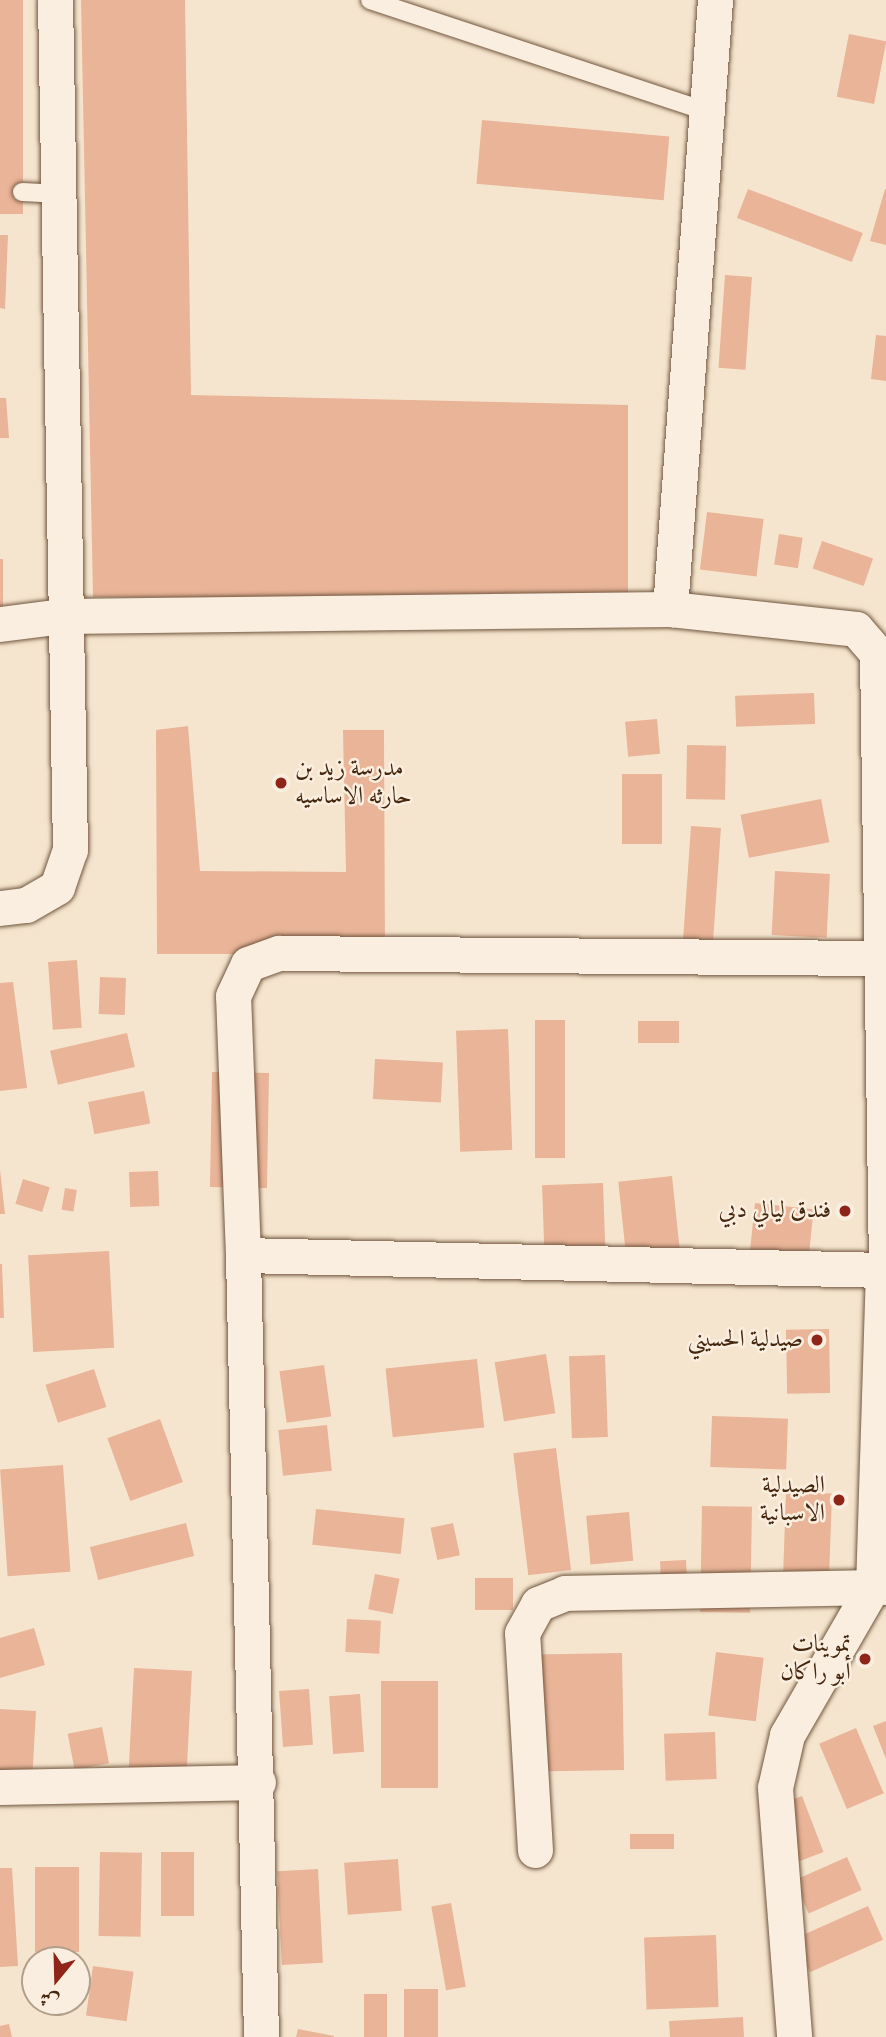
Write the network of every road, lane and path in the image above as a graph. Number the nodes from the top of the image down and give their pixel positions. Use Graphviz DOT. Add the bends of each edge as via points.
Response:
graph roads {
  1 [pos="55,0"];
  2 [pos="370,0"];
  3 [pos="715,0"];
  4 [pos="709,112"];
  5 [pos="670,608"];
  6 [pos="63,616"];
  7 [pos="0,624"];
  8 [pos="882,655"];
  9 [pos="0,908"];
  10 [pos="880,958"];
  11 [pos="243,1255"];
  12 [pos="884,1270"];
  13 [pos="880,1586"];
  14 [pos="258,1782"];
  15 [pos="0,1787"];
  16 [pos="535,1850"];
  17 [pos="261,2037"];
  18 [pos="794,2037"];
  1 -- 6 [label="street" via="39,193"];
  2 -- 4 [label="lane"];
  3 -- 4 [label="street"];
  4 -- 5 [label="street"];
  5 -- 6 [label="street"];
  5 -- 8 [label="street" via="856,629"];
  6 -- 7 [label="street"];
  6 -- 9 [label="street" via="70,850 57,887 26,905"];
  8 -- 10 [label="street"];
  10 -- 11 [label="street" via="279,953 248,964 233,996"];
  10 -- 12 [label="street"];
  11 -- 12 [label="street"];
  11 -- 14 [label="street"];
  12 -- 13 [label="street"];
  13 -- 16 [label="street" via="565,1593 538,1605 522,1633"];
  13 -- 18 [label="street" via="787,1735 775,1788"];
  14 -- 15 [label="street"];
  14 -- 17 [label="street"];
}
